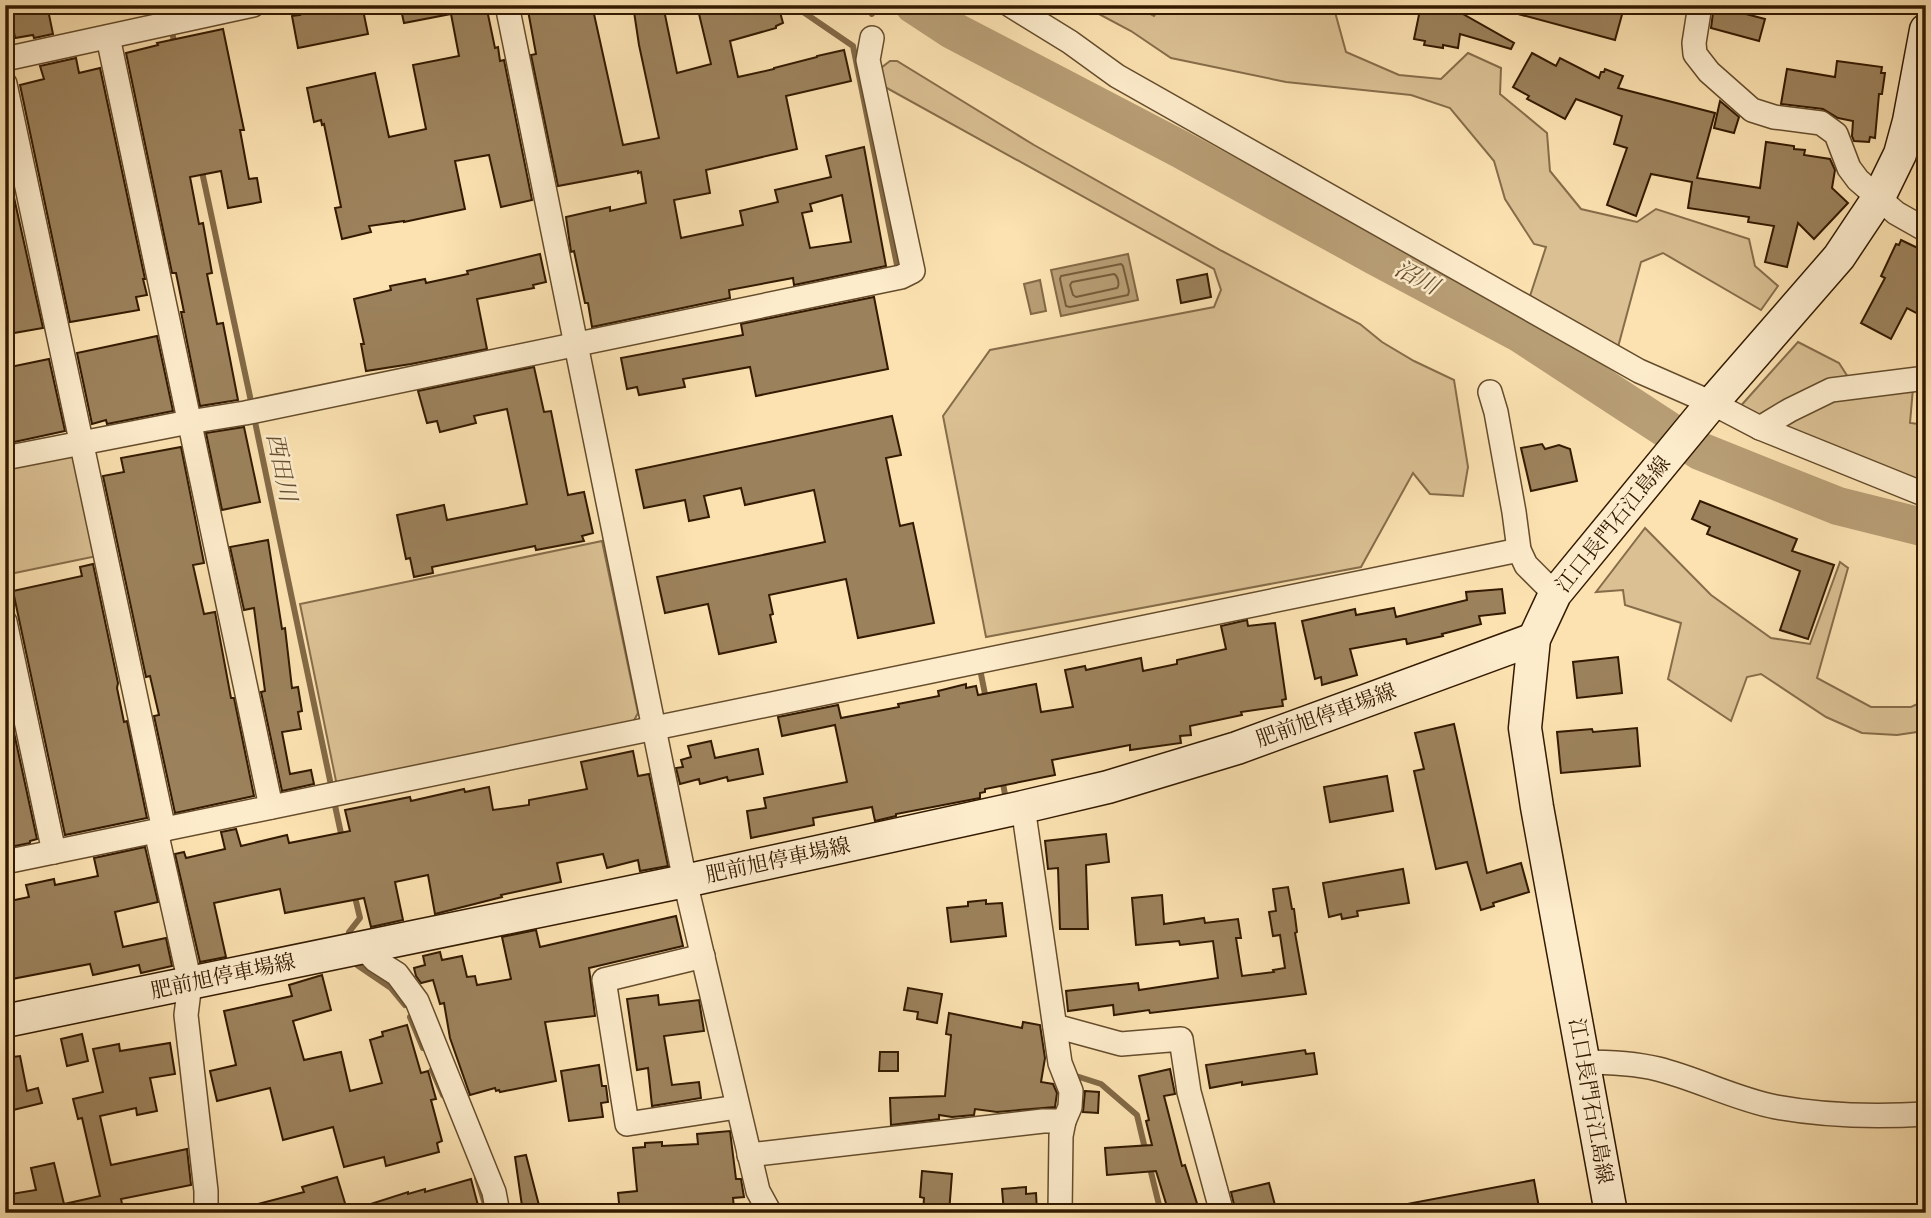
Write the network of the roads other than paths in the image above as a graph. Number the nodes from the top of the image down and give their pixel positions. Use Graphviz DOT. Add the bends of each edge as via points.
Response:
graph roads {
  1 [pos="254,5"];
  2 [pos="507,5"];
  3 [pos="1010,5"];
  4 [pos="1700,5"];
  5 [pos="1926,30"];
  6 [pos="108,37"];
  7 [pos="872,38"];
  8 [pos="5,59"];
  9 [pos="5,84"];
  10 [pos="1879,197"];
  11 [pos="1926,230"];
  12 [pos="575,344"];
  13 [pos="1926,378"];
  14 [pos="1490,392"];
  15 [pos="1712,403"];
  16 [pos="189,422"];
  17 [pos="1760,428"];
  18 [pos="82,443"];
  19 [pos="5,458"];
  20 [pos="1926,495"];
  21 [pos="1519,550"];
  22 [pos="1555,594"];
  23 [pos="5,621"];
  24 [pos="1534,639"];
  25 [pos="655,728"];
  26 [pos="271,807"];
  27 [pos="1023,807"];
  28 [pos="160,830"];
  29 [pos="54,852"];
  30 [pos="5,862"];
  31 [pos="685,881"];
  32 [pos="362,946"];
  33 [pos="703,956"];
  34 [pos="190,983"];
  35 [pos="5,1021"];
  36 [pos="1055,1026"];
  37 [pos="1583,1062"];
  38 [pos="737,1107"];
  39 [pos="1926,1114"];
  40 [pos="1064,1121"];
  41 [pos="750,1155"];
  42 [pos="206,1213"];
  43 [pos="498,1213"];
  44 [pos="770,1213"];
  45 [pos="1060,1213"];
  46 [pos="1222,1213"];
  47 [pos="1611,1213"];
  1 -- 6 [label="street"];
  2 -- 12 [label="street"];
  3 -- 15 [label="street" via="1117,76 1639,371"];
  4 -- 10 [label="street" via="1695,54 1709,72 1752,110 1821,123 1836,134 1849,168"];
  5 -- 10 [label="main road, 江口長門石江島線" via="1900,154"];
  6 -- 8 [label="street"];
  6 -- 16 [label="street"];
  7 -- 12 [label="street" via="868,60 913,271"];
  9 -- 18 [label="street"];
  10 -- 11 [label="street"];
  10 -- 15 [label="main road, 江口長門石江島線" via="1839,257"];
  12 -- 16 [label="street"];
  12 -- 25 [label="street"];
  13 -- 17 [label="street" via="1831,390"];
  14 -- 21 [label="street"];
  15 -- 17 [label="street"];
  15 -- 22 [label="main road, 江口長門石江島線"];
  16 -- 18 [label="street"];
  16 -- 26 [label="street"];
  17 -- 20 [label="street"];
  18 -- 19 [label="street"];
  18 -- 28 [label="street"];
  21 -- 22 [label="street" via="1526,565"];
  21 -- 25 [label="street"];
  22 -- 24 [label="main road, 江口長門石江島線"];
  23 -- 29 [label="street"];
  24 -- 27 [label="main road, 肥前旭停車場線" via="1237,748"];
  24 -- 37 [label="main road, 江口長門石江島線" via="1525,728"];
  25 -- 26 [label="street"];
  25 -- 31 [label="street"];
  26 -- 28 [label="street"];
  27 -- 31 [label="main road, 肥前旭停車場線"];
  27 -- 36 [label="street"];
  28 -- 29 [label="street"];
  28 -- 34 [label="street"];
  29 -- 30 [label="street"];
  31 -- 32 [label="main road, 肥前旭停車場線"];
  31 -- 33 [label="street"];
  32 -- 34 [label="main road, 肥前旭停車場線"];
  32 -- 43 [label="street" via="397,974 417,1001 494,1192"];
  33 -- 38 [label="street"];
  33 -- 38 [label="street" via="604,980 627,1124"];
  34 -- 35 [label="main road, 肥前旭停車場線"];
  34 -- 42 [label="street" via="186,1015"];
  36 -- 40 [label="street" via="1060,1063 1071,1091"];
  36 -- 46 [label="street" via="1121,1044 1181,1039 1189,1092"];
  37 -- 39 [label="street" via="1658,1069 1776,1107 1864,1116"];
  37 -- 47 [label="main road, 江口長門石江島線"];
  38 -- 41 [label="street"];
  40 -- 41 [label="street"];
  40 -- 45 [label="street"];
  41 -- 44 [label="street" via="758,1191"];
}
